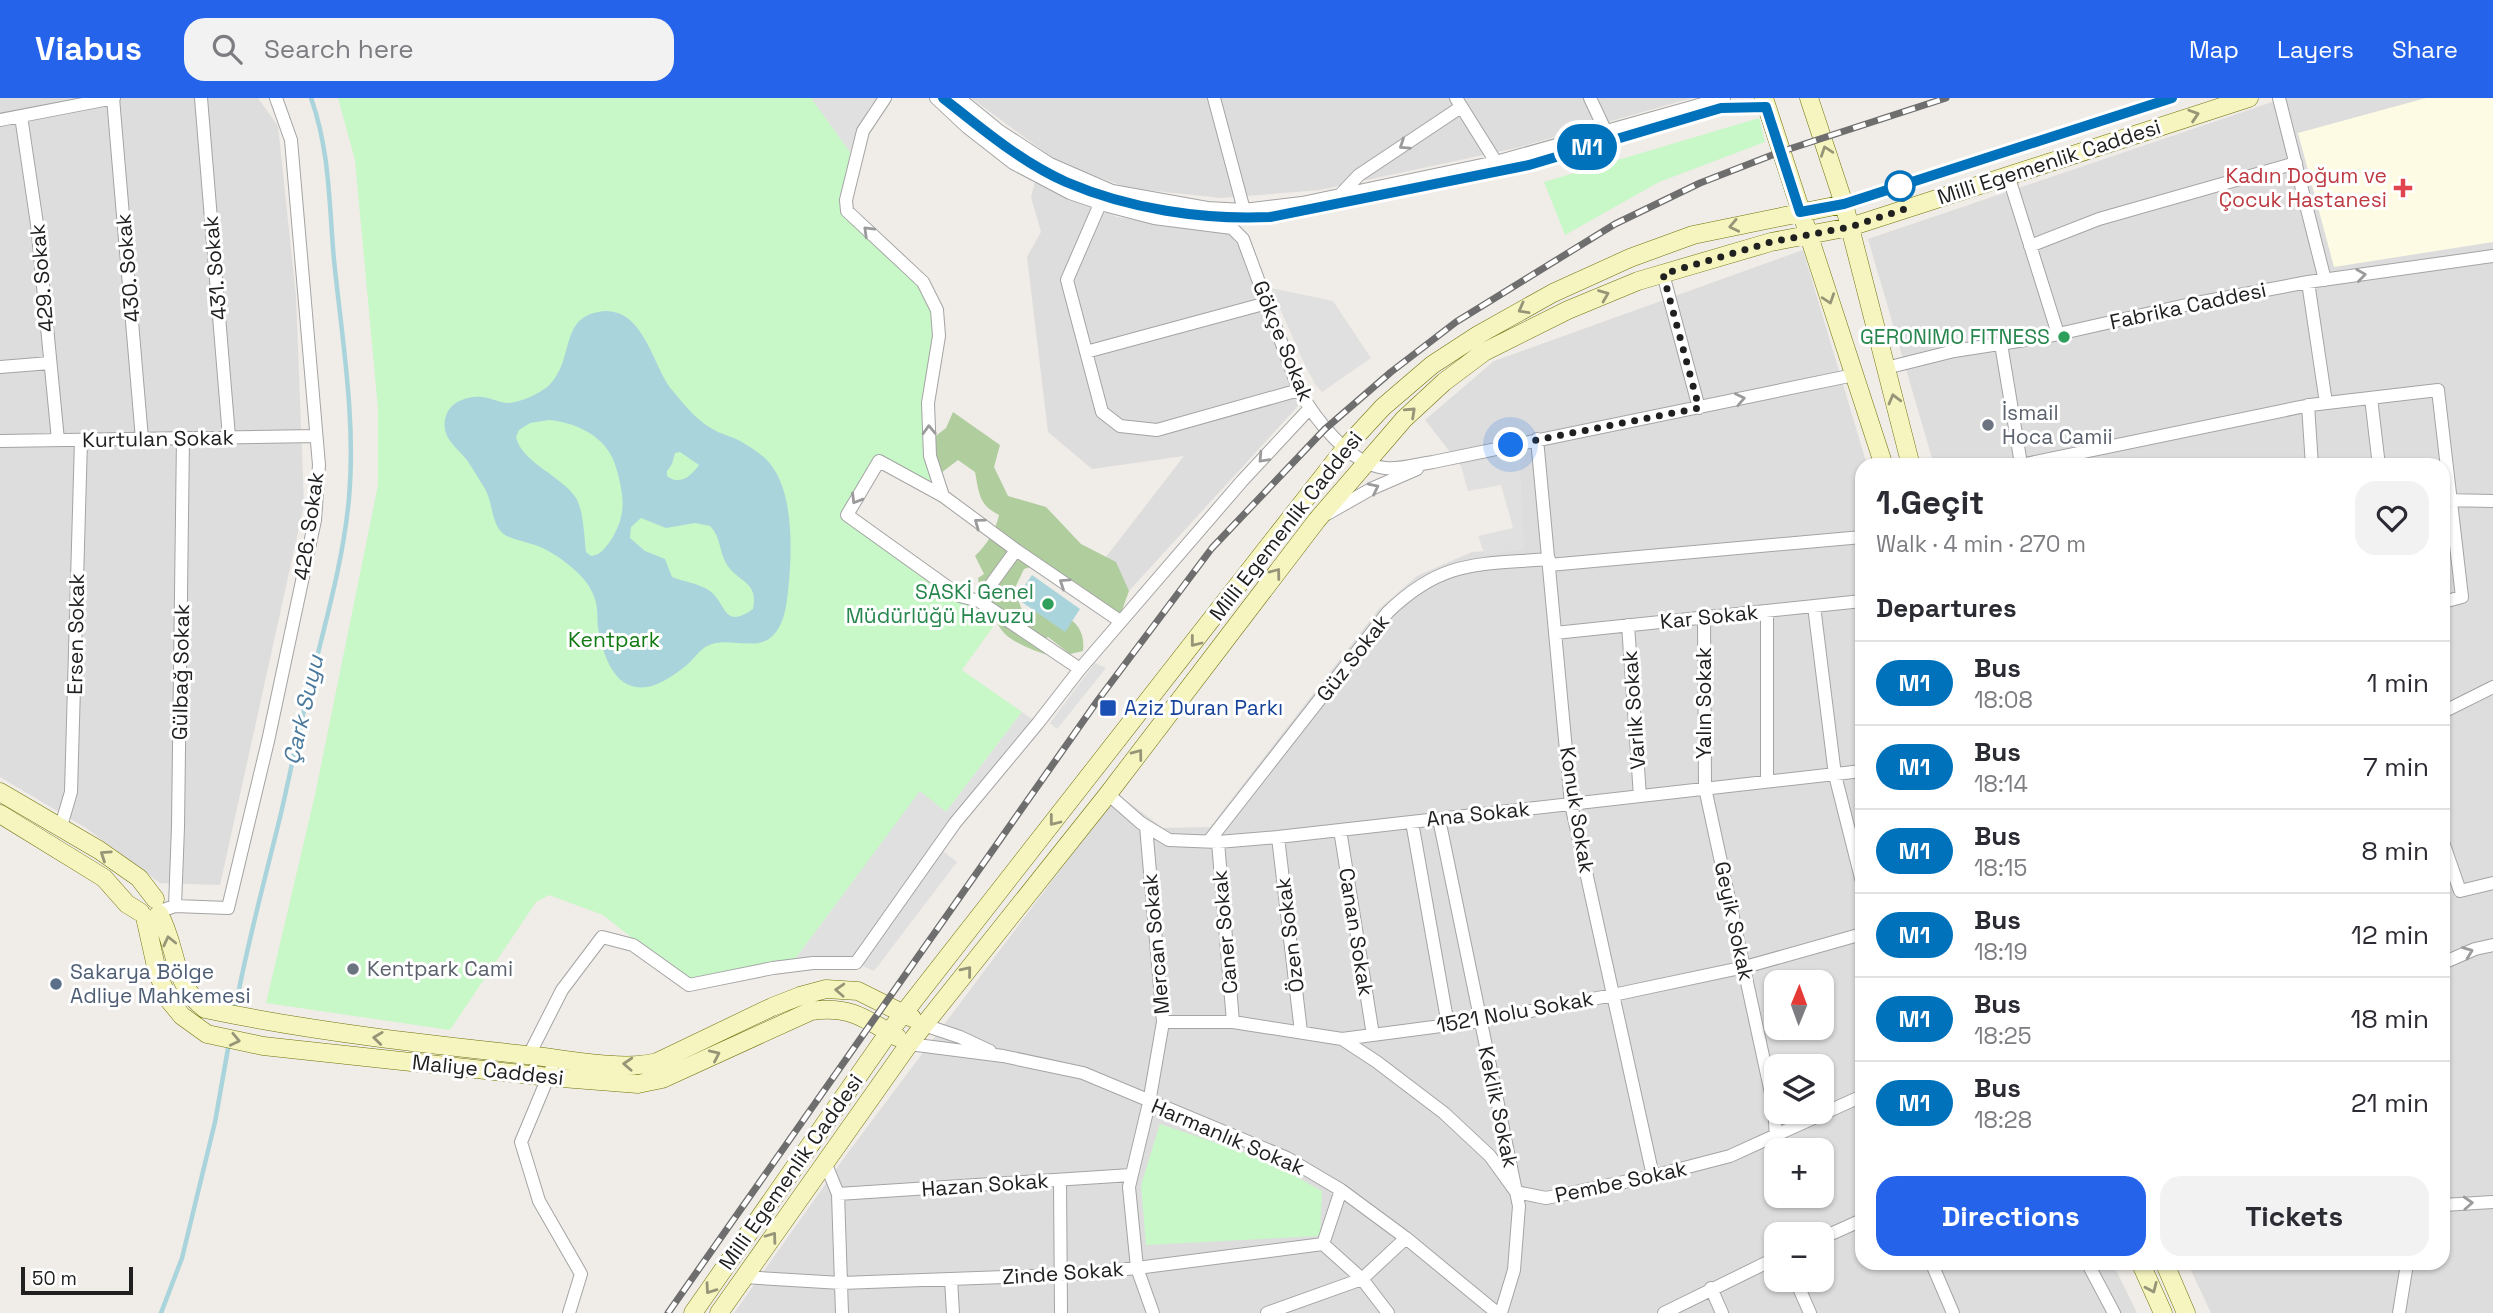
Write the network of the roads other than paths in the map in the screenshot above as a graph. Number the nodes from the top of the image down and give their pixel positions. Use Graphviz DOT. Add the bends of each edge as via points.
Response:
graph roads {
  1 [pos="113,98"];
  2 [pos="201,98"];
  3 [pos="276,98"];
  4 [pos="885,98"];
  5 [pos="936,98"];
  6 [pos="959,98"];
  7 [pos="1214,98"];
  8 [pos="1590,98"];
  9 [pos="1724,98"];
  10 [pos="1763,98"];
  11 [pos="1809,98"];
  12 [pos="2249,98"];
  13 [pos="2279,98"];
  14 [pos="1459,102"];
  15 [pos="21,116"];
  16 [pos="0,120"];
  17 [pos="1606,132"];
  18 [pos="1496,162"];
  19 [pos="2296,163"];
  20 [pos="2008,175"];
  21 [pos="1341,194"];
  22 [pos="1100,204"];
  23 [pos="1844,204"];
  24 [pos="1244,210"];
  25 [pos="1800,212"];
  26 [pos="1850,227"];
  27 [pos="1807,234"];
  28 [pos="2030,246"];
  29 [pos="2493,256"];
  30 [pos="1663,274"];
  31 [pos="2325,280"];
  32 [pos="2308,282"];
  33 [pos="1267,303"];
  34 [pos="2058,334"];
  35 [pos="2001,344"];
  36 [pos="1086,352"];
  37 [pos="50,363"];
  38 [pos="0,367"];
  39 [pos="1886,368"];
  40 [pos="1854,375"];
  41 [pos="1299,390"];
  42 [pos="2371,398"];
  43 [pos="2326,403"];
  44 [pos="2308,405"];
  45 [pos="1699,408"];
  46 [pos="1309,409"];
  47 [pos="316,436"];
  48 [pos="229,437"];
  49 [pos="183,438"];
  50 [pos="142,439"];
  51 [pos="1536,439"];
  52 [pos="58,440"];
  53 [pos="81,440"];
  54 [pos="0,441"];
  55 [pos="1346,447"];
  56 [pos="1881,458"];
  57 [pos="1909,458"];
  58 [pos="2018,458"];
  59 [pos="2053,458"];
  60 [pos="2311,458"];
  61 [pos="2378,458"];
  62 [pos="2444,458"];
  63 [pos="1364,462"];
  64 [pos="1433,462"];
  65 [pos="943,496"];
  66 [pos="2450,500"];
  67 [pos="2493,501"];
  68 [pos="2450,519"];
  69 [pos="1317,520"];
  70 [pos="1855,538"];
  71 [pos="1016,550"];
  72 [pos="1549,562"];
  73 [pos="2450,600"];
  74 [pos="979,601"];
  75 [pos="1855,602"];
  76 [pos="1814,606"];
  77 [pos="1767,611"];
  78 [pos="1704,618"];
  79 [pos="1120,621"];
  80 [pos="1629,625"];
  81 [pos="1555,633"];
  82 [pos="1080,668"];
  83 [pos="2493,687"];
  84 [pos="2450,708"];
  85 [pos="1855,772"];
  86 [pos="1835,775"];
  87 [pos="1767,781"];
  88 [pos="1704,788"];
  89 [pos="0,792"];
  90 [pos="1108,794"];
  91 [pos="1640,796"];
  92 [pos="1571,804"];
  93 [pos="0,814"];
  94 [pos="1439,819"];
  95 [pos="1412,822"];
  96 [pos="61,826"];
  97 [pos="1146,826"];
  98 [pos="1340,830"];
  99 [pos="1278,837"];
  100 [pos="1213,841"];
  101 [pos="1855,854"];
  102 [pos="2450,876"];
  103 [pos="2493,883"];
  104 [pos="156,910"];
  105 [pos="1855,936"];
  106 [pos="2493,945"];
  107 [pos="2450,960"];
  108 [pos="1745,967"];
  109 [pos="1613,995"];
  110 [pos="903,1013"];
  111 [pos="1479,1021"];
  112 [pos="1163,1022"];
  113 [pos="1233,1022"];
  114 [pos="924,1025"];
  115 [pos="1448,1025"];
  116 [pos="889,1032"];
  117 [pos="1301,1032"];
  118 [pos="1373,1035"];
  119 [pos="1342,1039"];
  120 [pos="909,1044"];
  121 [pos="528,1055"];
  122 [pos="1003,1056"];
  123 [pos="556,1058"];
  124 [pos="549,1077"];
  125 [pos="1855,1099"];
  126 [pos="1149,1103"];
  127 [pos="1776,1137"];
  128 [pos="825,1162"];
  129 [pos="1131,1175"];
  130 [pos="1653,1176"];
  131 [pos="1060,1180"];
  132 [pos="1341,1190"];
  133 [pos="1516,1192"];
  134 [pos="838,1194"];
  135 [pos="2493,1202"];
  136 [pos="2450,1205"];
  137 [pos="1855,1223"];
  138 [pos="1834,1233"];
  139 [pos="1406,1238"];
  140 [pos="1323,1244"];
  141 [pos="1764,1264"];
  142 [pos="1137,1268"];
  143 [pos="1934,1270"];
  144 [pos="2091,1270"];
  145 [pos="2144,1270"];
  146 [pos="2168,1270"];
  147 [pos="2406,1270"];
  148 [pos="1060,1275"];
  149 [pos="743,1276"];
  150 [pos="951,1279"];
  151 [pos="1362,1279"];
  152 [pos="841,1283"];
  153 [pos="1711,1288"];
  154 [pos="1801,1292"];
  155 [pos="1676,1310"];
  156 [pos="1282,1311"];
  157 [pos="569,1313"];
  158 [pos="693,1313"];
  159 [pos="719,1313"];
  160 [pos="842,1313"];
  161 [pos="953,1313"];
  162 [pos="1061,1313"];
  163 [pos="1153,1313"];
  164 [pos="1267,1313"];
  165 [pos="1388,1313"];
  166 [pos="1499,1313"];
  167 [pos="1664,1313"];
  168 [pos="1722,1313"];
  169 [pos="1810,1313"];
  170 [pos="1953,1313"];
  171 [pos="2115,1313"];
  172 [pos="2163,1313"];
  173 [pos="2186,1313"];
  174 [pos="2399,1313"];
  1 -- 15 [label="street"];
  1 -- 50 [label="street, 430. Sokak"];
  2 -- 48 [label="street, 431. Sokak"];
  3 -- 47 [label="street, 426. Sokak" via="291,140"];
  65 -- 4 [label="street, one-way" via="930,456 928,416 939,336 937,310 923,282 847,211 863,131"];
  5 -- 22 [label="street" via="1013,163"];
  6 -- 24 [label="street" via="1050,164 1112,191"];
  7 -- 24 [label="street"];
  8 -- 17 [label="street"];
  9 -- 17 [label="street"];
  10 -- 25 [label="main road"];
  23 -- 11 [label="main road, one-way"];
  20 -- 12 [label="main road, Milli Egemenlik Caddesi, one-way"];
  13 -- 19 [label="street"];
  14 -- 18 [label="street"];
  14 -- 21 [label="street, one-way" via="1359,175"];
  15 -- 16 [label="street"];
  15 -- 37 [label="street, 429. Sokak"];
  17 -- 18 [label="street"];
  18 -- 21 [label="street"];
  19 -- 28 [label="street" via="2099,219"];
  19 -- 31 [label="street"];
  20 -- 26 [label="main road, Milli Egemenlik Caddesi"];
  20 -- 28 [label="street"];
  21 -- 24 [label="street"];
  22 -- 33 [label="street, Gökçe Sokak" via="1154,218 1232,228 1242,239"];
  22 -- 36 [label="street" via="1067,280"];
  23 -- 25 [label="main road, Milli Egemenlik Caddesi"];
  23 -- 26 [label="main road"];
  25 -- 27 [label="main road"];
  25 -- 55 [label="main road, Milli Egemenlik Caddesi, one-way" via="1693,235 1553,293 1432,365"];
  26 -- 27 [label="main road, Milli Egemenlik Caddesi"];
  26 -- 39 [label="main road"];
  27 -- 30 [label="main road, Milli Egemenlik Caddesi"];
  27 -- 40 [label="main road, one-way"];
  28 -- 34 [label="street"];
  31 -- 29 [label="street, Fabrika Caddesi, one-way"];
  30 -- 45 [label="street"];
  63 -- 30 [label="main road, Milli Egemenlik Caddesi, one-way" via="1444,382 1484,352 1568,310"];
  31 -- 32 [label="street, Fabrika Caddesi"];
  32 -- 34 [label="street, Fabrika Caddesi"];
  32 -- 43 [label="street"];
  33 -- 36 [label="street"];
  33 -- 41 [label="street, Gökçe Sokak"];
  34 -- 35 [label="street, Fabrika Caddesi"];
  35 -- 39 [label="street, Fabrika Caddesi"];
  35 -- 58 [label="street"];
  36 -- 41 [label="street" via="1102,412 1120,426 1157,430"];
  37 -- 38 [label="street"];
  37 -- 52 [label="street, 429. Sokak"];
  57 -- 39 [label="main road, one-way"];
  45 -- 40 [label="street, one-way"];
  40 -- 56 [label="main road"];
  41 -- 46 [label="street, Gökçe Sokak"];
  42 -- 43 [label="street"];
  42 -- 61 [label="street"];
  42 -- 62 [label="street" via="2438,390"];
  43 -- 44 [label="street"];
  44 -- 59 [label="street"];
  44 -- 60 [label="street"];
  45 -- 51 [label="street"];
  46 -- 55 [label="street, Gökçe Sokak"];
  46 -- 79 [label="street, one-way"];
  47 -- 48 [label="street, Kurtulan Sokak"];
  47 -- 104 [label="street, 426. Sokak" via="315,520 228,908"];
  48 -- 49 [label="street, Kurtulan Sokak"];
  49 -- 50 [label="street, Kurtulan Sokak"];
  49 -- 104 [label="street, Gülbağ Sokak" via="178,800"];
  50 -- 53 [label="street, Kurtulan Sokak"];
  51 -- 64 [label="street"];
  51 -- 72 [label="street, Konuk Sokak"];
  52 -- 53 [label="street, Kurtulan Sokak"];
  52 -- 54 [label="street, Kurtulan Sokak"];
  53 -- 96 [label="street, Ersen Sokak" via="71,792"];
  55 -- 63 [label="street, Gökçe Sokak"];
  55 -- 110 [label="main road, Milli Egemenlik Caddesi, one-way"];
  63 -- 64 [label="street" via="1386,468"];
  63 -- 69 [label="main road, Milli Egemenlik Caddesi"];
  69 -- 64 [label="street, one-way" via="1371,489"];
  71 -- 65 [label="street, one-way"];
  65 -- 74 [label="street, one-way" via="879,461 847,514 960,596"];
  66 -- 67 [label="street"];
  68 -- 73 [label="street" via="2462,597"];
  90 -- 69 [label="main road, Milli Egemenlik Caddesi, one-way"];
  70 -- 72 [label="street, Güz Sokak"];
  71 -- 74 [label="street"];
  79 -- 71 [label="street, one-way"];
  72 -- 81 [label="street, Konuk Sokak"];
  72 -- 100 [label="street, Güz Sokak" via="1457,568 1402,598"];
  74 -- 82 [label="street"];
  75 -- 76 [label="street, Kar Sokak"];
  76 -- 77 [label="street, Kar Sokak"];
  76 -- 86 [label="street"];
  77 -- 78 [label="street, Kar Sokak"];
  77 -- 87 [label="street"];
  78 -- 80 [label="street, Kar Sokak"];
  78 -- 88 [label="street, Yalın Sokak"];
  79 -- 82 [label="street"];
  80 -- 81 [label="street, Kar Sokak"];
  80 -- 91 [label="street, Varlık Sokak"];
  81 -- 92 [label="street, Konuk Sokak"];
  82 -- 121 [label="street" via="955,823 856,963 773,968 689,985 633,945 602,937 562,990"];
  83 -- 84 [label="street"];
  85 -- 86 [label="street, Ana Sokak"];
  86 -- 87 [label="street, Ana Sokak"];
  86 -- 101 [label="street"];
  87 -- 88 [label="street, Ana Sokak"];
  88 -- 91 [label="street, Ana Sokak"];
  88 -- 108 [label="street, Geyik Sokak"];
  89 -- 96 [label="main road, Maliye Caddesi"];
  90 -- 97 [label="street, Ana Sokak"];
  114 -- 90 [label="main road, Milli Egemenlik Caddesi, one-way"];
  91 -- 92 [label="street, Ana Sokak"];
  92 -- 94 [label="street, Ana Sokak"];
  92 -- 109 [label="street, Konuk Sokak"];
  93 -- 104 [label="main road, Maliye Caddesi" via="104,878 127,904"];
  94 -- 95 [label="street, Ana Sokak"];
  94 -- 111 [label="street, Keklik Sokak"];
  95 -- 98 [label="street, Ana Sokak"];
  95 -- 115 [label="street"];
  104 -- 96 [label="main road, Maliye Caddesi, one-way" via="139,878"];
  97 -- 100 [label="street, Ana Sokak" via="1170,839"];
  97 -- 112 [label="street, Mercan Sokak"];
  98 -- 99 [label="street, Ana Sokak"];
  98 -- 118 [label="street, Canan Sokak"];
  99 -- 100 [label="street, Ana Sokak"];
  99 -- 117 [label="street, Özen Sokak"];
  100 -- 113 [label="street, Caner Sokak"];
  102 -- 103 [label="street" via="2460,891"];
  121 -- 104 [label="main road, Maliye Caddesi, one-way" via="319,1031 205,1009 194,1001 178,975 166,926"];
  104 -- 124 [label="main road, Maliye Caddesi, one-way" via="157,971 168,999 207,1034 263,1046"];
  105 -- 108 [label="street, 1521 Nolu Sokak"];
  107 -- 106 [label="street, one-way"];
  108 -- 109 [label="street, 1521 Nolu Sokak"];
  108 -- 127 [label="street, Geyik Sokak"];
  109 -- 111 [label="street, 1521 Nolu Sokak"];
  109 -- 130 [label="street, Konuk Sokak"];
  110 -- 114 [label="main road, Maliye Caddesi"];
  110 -- 116 [label="main road, Milli Egemenlik Caddesi"];
  110 -- 123 [label="main road, Maliye Caddesi, one-way" via="858,991 826,989 772,1007 646,1065"];
  111 -- 115 [label="street, 1521 Nolu Sokak"];
  111 -- 133 [label="street, Keklik Sokak"];
  112 -- 113 [label="street, 1521 Nolu Sokak"];
  112 -- 126 [label="street, Mercan Sokak"];
  113 -- 117 [label="street, 1521 Nolu Sokak"];
  114 -- 120 [label="main road, Milli Egemenlik Caddesi"];
  114 -- 122 [label="street, Harmanlık Sokak"];
  115 -- 118 [label="street, 1521 Nolu Sokak"];
  116 -- 120 [label="main road, Maliye Caddesi"];
  124 -- 116 [label="main road, Maliye Caddesi, one-way" via="650,1083 800,1015 826,1008 861,1014"];
  116 -- 158 [label="main road, Milli Egemenlik Caddesi, one-way"];
  117 -- 119 [label="street, 1521 Nolu Sokak"];
  118 -- 119 [label="street, 1521 Nolu Sokak"];
  119 -- 133 [label="street" via="1444,1113 1490,1156"];
  120 -- 122 [label="street, Harmanlık Sokak"];
  120 -- 128 [label="main road, Milli Egemenlik Caddesi"];
  121 -- 123 [label="main road, Maliye Caddesi"];
  122 -- 126 [label="street, Harmanlık Sokak" via="1083,1073"];
  123 -- 124 [label="street"];
  124 -- 157 [label="street" via="521,1142 539,1201 581,1274"];
  125 -- 127 [label="street, Pembe Sokak"];
  126 -- 129 [label="street, Mercan Sokak"];
  126 -- 132 [label="street, Harmanlık Sokak" via="1287,1158"];
  127 -- 130 [label="street, Pembe Sokak" via="1730,1157"];
  128 -- 134 [label="street"];
  149 -- 128 [label="main road, Milli Egemenlik Caddesi, one-way"];
  129 -- 131 [label="street, Hazan Sokak"];
  129 -- 142 [label="street, Mercan Sokak"];
  130 -- 133 [label="street, Pembe Sokak" via="1546,1198"];
  131 -- 134 [label="street, Hazan Sokak"];
  131 -- 148 [label="street"];
  132 -- 139 [label="street, Harmanlık Sokak"];
  132 -- 140 [label="street"];
  133 -- 166 [label="street, Keklik Sokak" via="1514,1270"];
  134 -- 152 [label="street"];
  136 -- 135 [label="street, one-way"];
  137 -- 138 [label="street"];
  139 -- 151 [label="street"];
  139 -- 166 [label="street, Harmanlık Sokak"];
  140 -- 142 [label="street, Zinde Sokak"];
  140 -- 151 [label="street"];
  141 -- 153 [label="street"];
  142 -- 148 [label="street, Zinde Sokak"];
  142 -- 163 [label="street, Mercan Sokak"];
  143 -- 170 [label="street"];
  144 -- 171 [label="street"];
  145 -- 172 [label="main road, one-way"];
  146 -- 173 [label="main road"];
  147 -- 174 [label="street"];
  148 -- 150 [label="street, Zinde Sokak"];
  148 -- 162 [label="street"];
  149 -- 152 [label="street, Zinde Sokak"];
  149 -- 159 [label="main road, Milli Egemenlik Caddesi"];
  150 -- 152 [label="street, Zinde Sokak"];
  150 -- 161 [label="street"];
  151 -- 156 [label="street"];
  151 -- 165 [label="street"];
  152 -- 160 [label="street"];
  153 -- 155 [label="street"];
  153 -- 168 [label="street"];
  154 -- 169 [label="street"];
  155 -- 167 [label="street"];
  156 -- 164 [label="street"];
}
